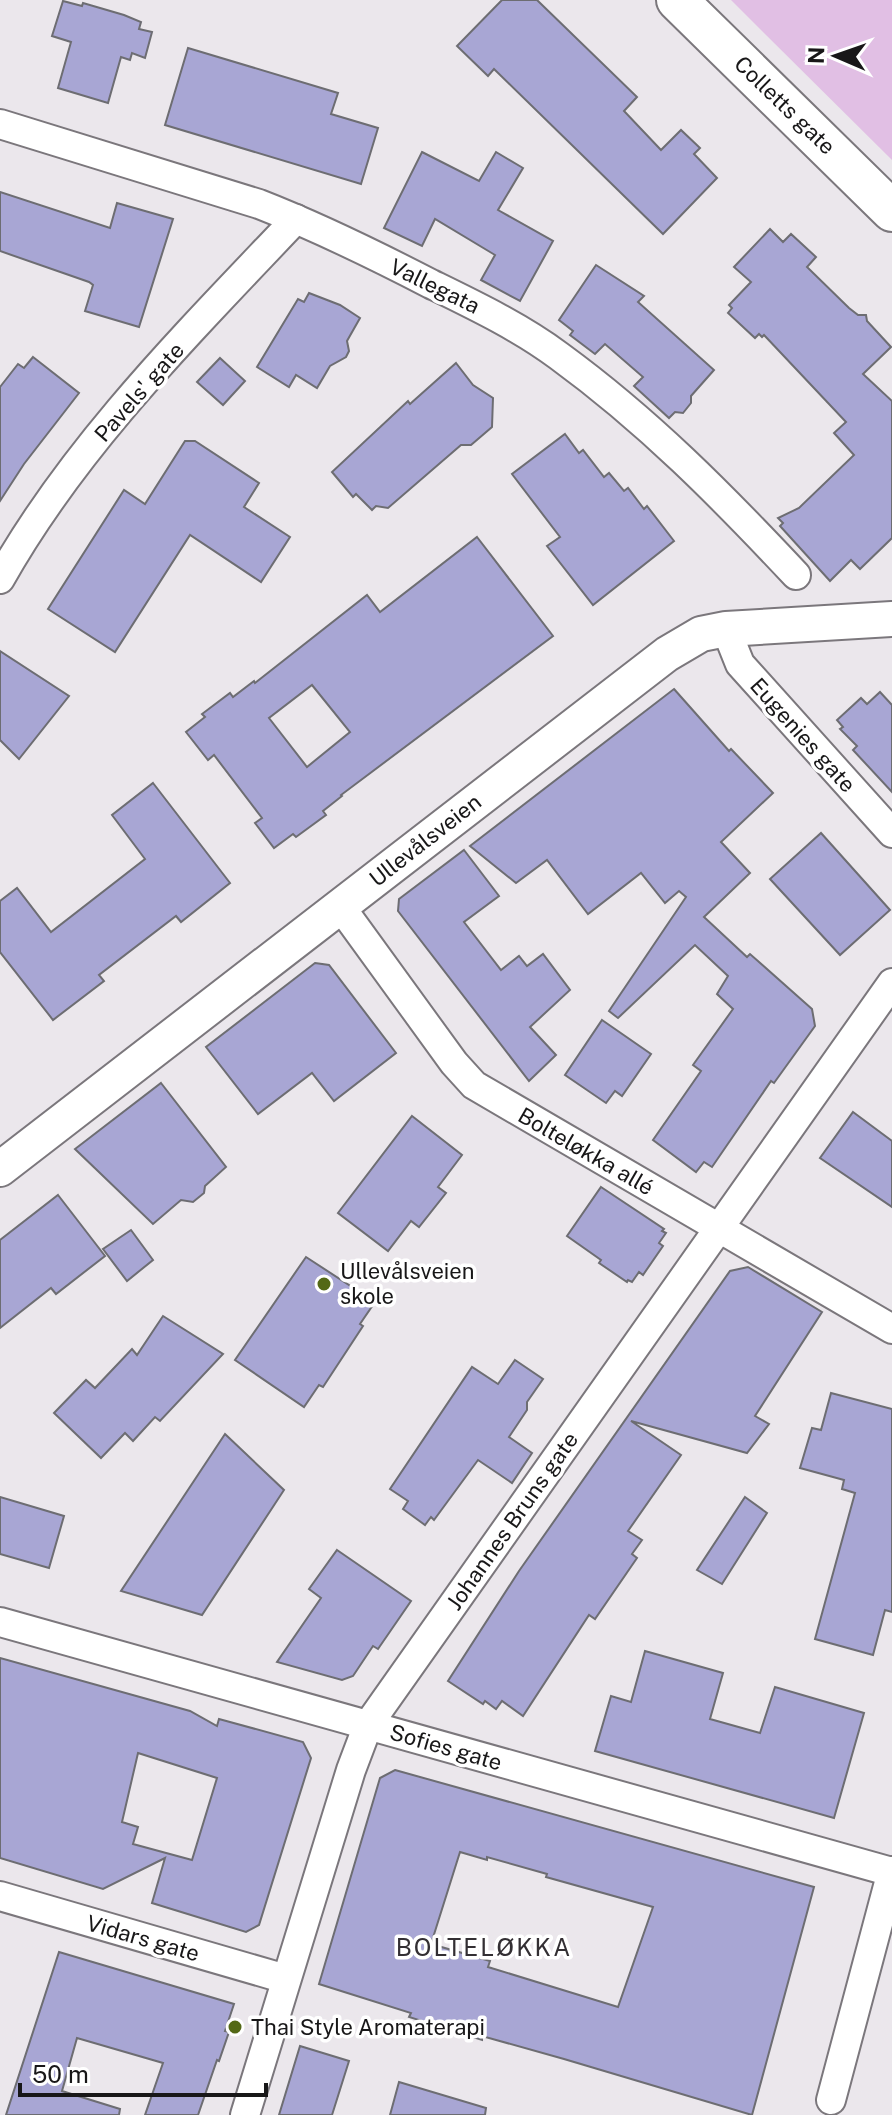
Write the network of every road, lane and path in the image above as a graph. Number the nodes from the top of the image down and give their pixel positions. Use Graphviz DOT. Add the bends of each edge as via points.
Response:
graph roads {
  1 [pos="677,0"];
  2 [pos="0,124"];
  3 [pos="892,211"];
  4 [pos="296,219"];
  5 [pos="796,575"];
  6 [pos="0,579"];
  7 [pos="892,619"];
  8 [pos="726,629"];
  9 [pos="892,833"];
  10 [pos="340,906"];
  11 [pos="892,983"];
  12 [pos="0,1169"];
  13 [pos="720,1227"];
  14 [pos="892,1329"];
  15 [pos="0,1622"];
  16 [pos="368,1725"];
  17 [pos="892,1872"];
  18 [pos="0,1896"];
  19 [pos="286,1979"];
  20 [pos="831,2100"];
  21 [pos="245,2115"];
  1 -- 3 [label="main road, Colletts gate"];
  2 -- 4 [label="street, Vallegata"];
  4 -- 5 [label="street, Vallegata" via="486,311 556,354 706,480"];
  4 -- 6 [label="street, Pavels' gate" via="134,393 20,543"];
  7 -- 8 [label="street, Ullevålsveien"];
  8 -- 9 [label="street, Eugenies gate" via="740,664"];
  8 -- 10 [label="street, Ullevålsveien" via="701,634 667,654"];
  10 -- 12 [label="street, Ullevålsveien"];
  10 -- 13 [label="street, Bolteløkka allé" via="474,1085"];
  11 -- 13 [label="street, Johannes Bruns gate"];
  13 -- 14 [label="street, Bolteløkka allé"];
  13 -- 16 [label="street, Johannes Bruns gate"];
  15 -- 16 [label="street, Sofies gate"];
  16 -- 17 [label="street, Sofies gate"];
  16 -- 19 [label="street, Johannes Bruns gate"];
  17 -- 20 [label="street"];
  18 -- 19 [label="street, Vidars gate"];
  19 -- 21 [label="street, Johannes Bruns gate"];
}
